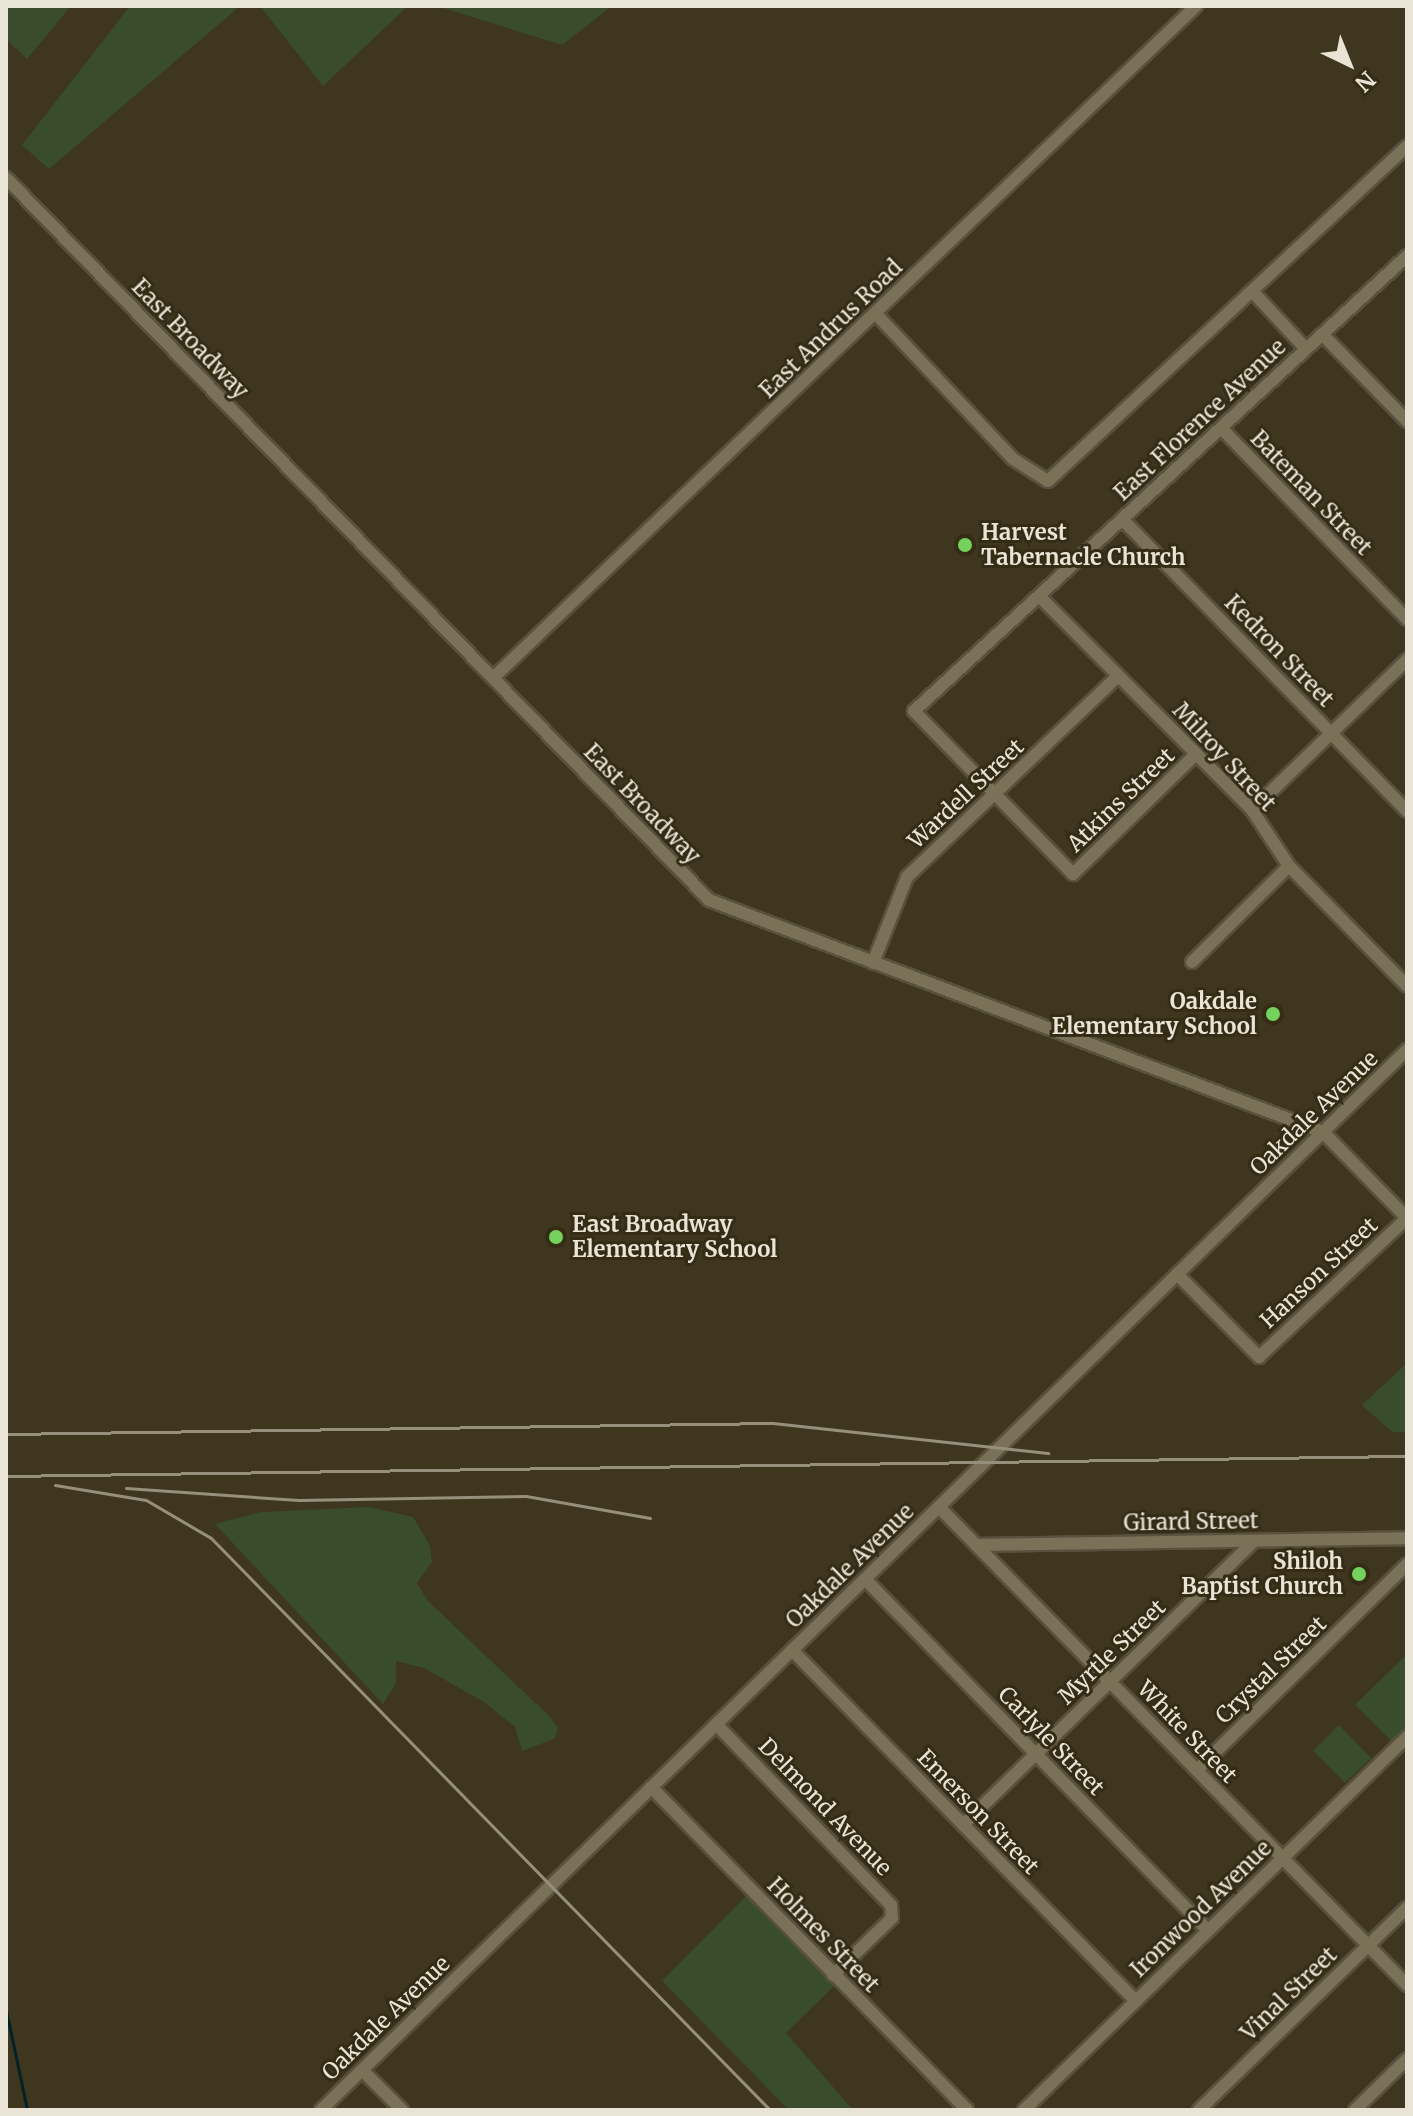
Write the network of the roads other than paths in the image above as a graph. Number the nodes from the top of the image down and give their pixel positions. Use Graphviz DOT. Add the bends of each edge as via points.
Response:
graph roads {
  1 [pos="1196,6"];
  2 [pos="1407,146"];
  3 [pos="6,178"];
  4 [pos="1407,256"];
  5 [pos="1252,291"];
  6 [pos="876,314"];
  7 [pos="1322,334"];
  8 [pos="1306,349"];
  9 [pos="1407,421"];
  10 [pos="1221,428"];
  11 [pos="1122,519"];
  12 [pos="1039,596"];
  13 [pos="1407,619"];
  14 [pos="1407,660"];
  15 [pos="1118,676"];
  16 [pos="493,678"];
  17 [pos="1331,734"];
  18 [pos="1196,754"];
  19 [pos="995,794"];
  20 [pos="1252,810"];
  21 [pos="1407,811"];
  22 [pos="1289,866"];
  23 [pos="1192,962"];
  24 [pos="873,963"];
  25 [pos="1407,986"];
  26 [pos="1407,1050"];
  27 [pos="1323,1132"];
  28 [pos="1407,1218"];
  29 [pos="1177,1274"];
  30 [pos="939,1507"];
  31 [pos="1407,1538"];
  32 [pos="1254,1541"];
  33 [pos="976,1545"];
  34 [pos="1407,1564"];
  35 [pos="865,1579"];
  36 [pos="792,1650"];
  37 [pos="1110,1681"];
  38 [pos="716,1724"];
  39 [pos="1407,1737"];
  40 [pos="1036,1754"];
  41 [pos="1197,1770"];
  42 [pos="651,1787"];
  43 [pos="963,1825"];
  44 [pos="1282,1858"];
  45 [pos="1407,1908"];
  46 [pos="1208,1930"];
  47 [pos="1368,1946"];
  48 [pos="833,1975"];
  49 [pos="1407,1985"];
  50 [pos="1136,2001"];
  51 [pos="1407,2059"];
  52 [pos="362,2070"];
  53 [pos="321,2110"];
  54 [pos="402,2110"];
  55 [pos="967,2110"];
  56 [pos="1024,2110"];
  57 [pos="1199,2110"];
  58 [pos="1355,2110"];
  1 -- 6 [label="street, East Andrus Road"];
  2 -- 5 [label="street"];
  3 -- 16 [label="street, East Broadway"];
  4 -- 7 [label="street, East Florence Avenue"];
  5 -- 6 [label="street" via="1048,481 1013,459"];
  5 -- 8 [label="street"];
  6 -- 16 [label="street, East Andrus Road"];
  7 -- 8 [label="street, East Florence Avenue"];
  7 -- 9 [label="street"];
  8 -- 10 [label="street, East Florence Avenue"];
  10 -- 11 [label="street, East Florence Avenue"];
  10 -- 13 [label="street, Bateman Street"];
  11 -- 12 [label="street, East Florence Avenue"];
  11 -- 17 [label="street, Kedron Street"];
  12 -- 15 [label="street, Milroy Street"];
  12 -- 19 [label="street, East Florence Avenue" via="914,711"];
  14 -- 17 [label="street"];
  15 -- 18 [label="street, Milroy Street"];
  15 -- 19 [label="street, Wardell Street"];
  16 -- 24 [label="street, East Broadway" via="709,900"];
  17 -- 20 [label="street"];
  17 -- 21 [label="street, Kedron Street"];
  18 -- 19 [label="street, Atkins Street" via="1073,874"];
  18 -- 20 [label="street, Milroy Street"];
  19 -- 24 [label="street, Wardell Street" via="907,877"];
  20 -- 22 [label="street, Milroy Street"];
  22 -- 23 [label="street"];
  22 -- 25 [label="street, Milroy Street"];
  24 -- 27 [label="street, East Broadway"];
  26 -- 27 [label="street, Oakdale Avenue"];
  27 -- 28 [label="street, East Broadway"];
  27 -- 29 [label="street, Oakdale Avenue"];
  28 -- 29 [label="street, Hanson Street" via="1259,1357"];
  29 -- 30 [label="street, Oakdale Avenue"];
  30 -- 33 [label="street, White Street"];
  30 -- 35 [label="street, Oakdale Avenue"];
  31 -- 32 [label="street, Girard Street"];
  32 -- 33 [label="street, Girard Street"];
  32 -- 37 [label="street, Myrtle Street"];
  33 -- 37 [label="street, White Street"];
  34 -- 41 [label="street, Crystal Street"];
  35 -- 36 [label="street, Oakdale Avenue"];
  35 -- 40 [label="street, Carlyle Street"];
  36 -- 38 [label="street, Oakdale Avenue"];
  36 -- 43 [label="street, Emerson Street"];
  37 -- 40 [label="street, Myrtle Street"];
  37 -- 41 [label="street, White Street"];
  38 -- 42 [label="street, Oakdale Avenue"];
  38 -- 48 [label="street, Delmond Avenue" via="887,1900 893,1914 887,1923"];
  39 -- 44 [label="street, Ironwood Avenue"];
  40 -- 43 [label="street, Myrtle Street"];
  40 -- 46 [label="street, Carlyle Street"];
  41 -- 44 [label="street, White Street"];
  42 -- 48 [label="street, Holmes Street"];
  42 -- 52 [label="street, Oakdale Avenue"];
  43 -- 50 [label="street, Emerson Street"];
  44 -- 46 [label="street, Ironwood Avenue"];
  44 -- 47 [label="street, White Street"];
  45 -- 47 [label="street, Vinal Street"];
  46 -- 50 [label="street, Ironwood Avenue"];
  47 -- 49 [label="street, White Street"];
  47 -- 57 [label="street, Vinal Street"];
  48 -- 55 [label="street, Holmes Street"];
  50 -- 56 [label="street, Ironwood Avenue"];
  51 -- 58 [label="street"];
  52 -- 53 [label="street, Oakdale Avenue"];
  52 -- 54 [label="street"];
}
